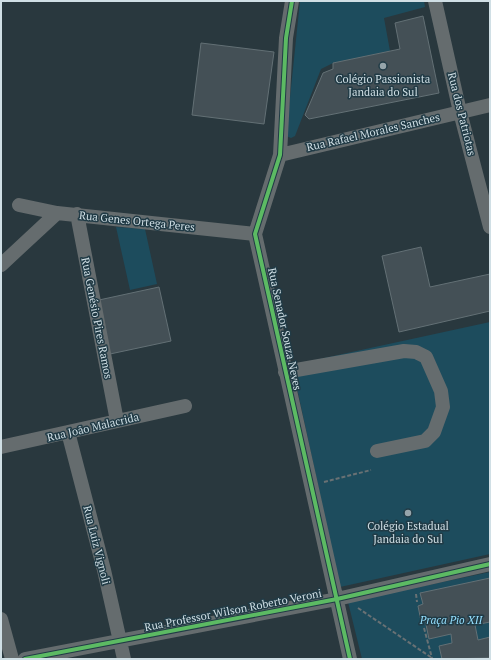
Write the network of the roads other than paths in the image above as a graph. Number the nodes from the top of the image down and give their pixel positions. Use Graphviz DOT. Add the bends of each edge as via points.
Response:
graph roads {
  1 [pos="292,1"];
  2 [pos="435,1"];
  3 [pos="490,105"];
  4 [pos="460,112"];
  5 [pos="280,155"];
  6 [pos="19,205"];
  7 [pos="57,213"];
  8 [pos="77,214"];
  9 [pos="490,227"];
  10 [pos="255,234"];
  11 [pos="1,265"];
  12 [pos="285,372"];
  13 [pos="185,406"];
  14 [pos="117,421"];
  15 [pos="68,432"];
  16 [pos="1,447"];
  17 [pos="377,451"];
  18 [pos="490,564"];
  19 [pos="337,599"];
  20 [pos="1,619"];
  21 [pos="121,641"];
  22 [pos="12,659"];
  23 [pos="25,659"];
  24 [pos="124,659"];
  25 [pos="350,659"];
  1 -- 5 [label="street, Rua Senador Souza Neves" via="286,38"];
  2 -- 4 [label="street, Rua dos Patriotas"];
  3 -- 4 [label="street, Rua Rafael Morales Sanches"];
  4 -- 5 [label="street, Rua Rafael Morales Sanches"];
  4 -- 9 [label="street, Rua dos Patriotas"];
  5 -- 10 [label="street, Rua Senador Souza Neves"];
  6 -- 7 [label="street, Rua Genes Ortega Peres"];
  7 -- 8 [label="street, Rua Genes Ortega Peres"];
  7 -- 11 [label="street"];
  8 -- 10 [label="street, Rua Genes Ortega Peres"];
  8 -- 14 [label="street, Rua Genésio Pires Ramos"];
  10 -- 12 [label="street, Rua Senador Souza Neves"];
  12 -- 17 [label="street" via="404,351 416,352 426,357 441,391 443,407 434,432 425,441"];
  12 -- 19 [label="street, Rua Senador Souza Neves"];
  13 -- 14 [label="street, Rua João Malacrida"];
  14 -- 15 [label="street, Rua João Malacrida"];
  15 -- 16 [label="street, Rua João Malacrida"];
  15 -- 21 [label="street, Rua Luiz Vignoli"];
  18 -- 19 [label="street, Rua Professor Wilson Roberto Veroni"];
  19 -- 21 [label="street, Rua Professor Wilson Roberto Veroni"];
  19 -- 25 [label="street, Rua Senador Souza Neves"];
  20 -- 22 [label="street"];
  21 -- 23 [label="street, Rua Professor Wilson Roberto Veroni"];
  21 -- 24 [label="street, Rua Luiz Vignoli"];
}
